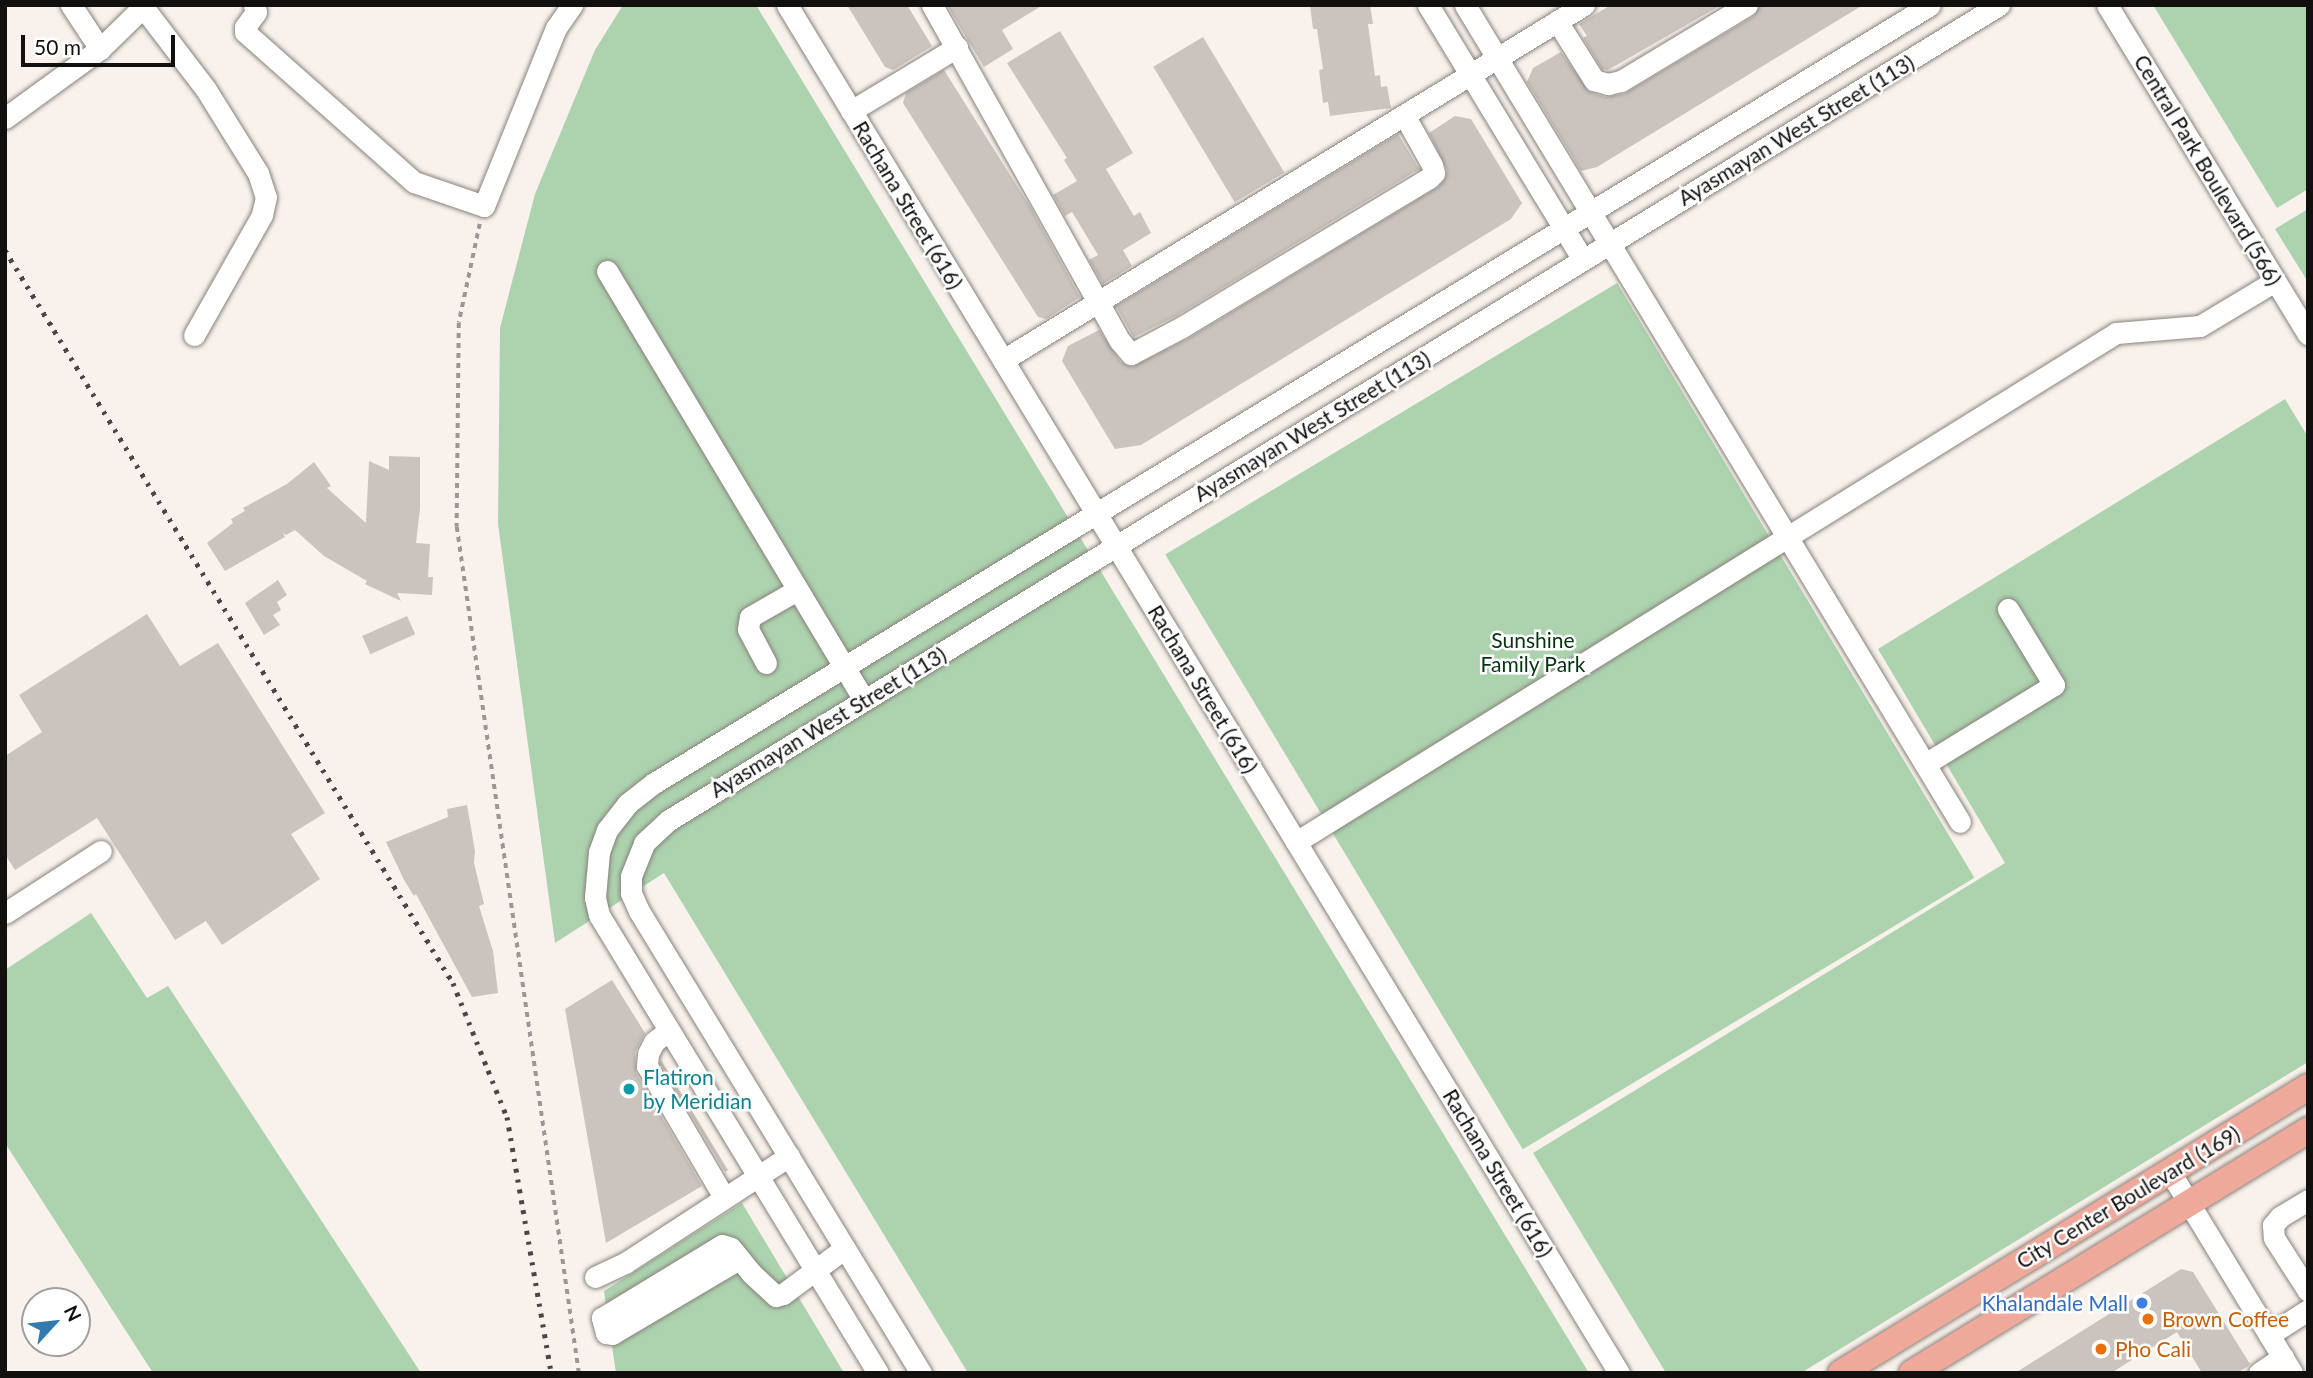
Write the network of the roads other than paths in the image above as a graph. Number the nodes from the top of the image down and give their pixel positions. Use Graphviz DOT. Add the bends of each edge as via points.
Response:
graph roads {
  1 [pos="71,5"];
  2 [pos="254,5"];
  3 [pos="572,5"];
  4 [pos="787,5"];
  5 [pos="932,5"];
  6 [pos="1428,5"];
  7 [pos="1465,5"];
  8 [pos="1584,5"];
  9 [pos="1747,5"];
  10 [pos="1930,5"];
  11 [pos="1999,5"];
  12 [pos="2107,5"];
  13 [pos="144,6"];
  14 [pos="1558,21"];
  15 [pos="1866,44"];
  16 [pos="957,47"];
  17 [pos="100,49"];
  18 [pos="1497,58"];
  19 [pos="1470,75"];
  20 [pos="1885,76"];
  21 [pos="851,111"];
  22 [pos="1404,115"];
  23 [pos="5,118"];
  24 [pos="1591,212"];
  25 [pos="1564,229"];
  26 [pos="1610,243"];
  27 [pos="1583,260"];
  28 [pos="607,271"];
  29 [pos="2275,281"];
  30 [pos="1099,299"];
  31 [pos="1439,305"];
  32 [pos="2308,334"];
  33 [pos="194,335"];
  34 [pos="1458,337"];
  35 [pos="1003,360"];
  36 [pos="1096,514"];
  37 [pos="1788,538"];
  38 [pos="1116,546"];
  39 [pos="797,590"];
  40 [pos="2008,609"];
  41 [pos="766,663"];
  42 [pos="845,667"];
  43 [pos="864,700"];
  44 [pos="1924,764"];
  45 [pos="1960,822"];
  46 [pos="1296,842"];
  47 [pos="101,851"];
  48 [pos="5,913"];
  49 [pos="668,1031"];
  50 [pos="2308,1087"];
  51 [pos="2308,1130"];
  52 [pos="789,1156"];
  53 [pos="2169,1172"];
  54 [pos="758,1177"];
  55 [pos="724,1197"];
  56 [pos="2308,1200"];
  57 [pos="2188,1203"];
  58 [pos="845,1248"];
  59 [pos="739,1259"];
  60 [pos="814,1269"];
  61 [pos="595,1277"];
  62 [pos="2308,1291"];
  63 [pos="2308,1310"];
  64 [pos="2269,1335"];
  65 [pos="2288,1365"];
  66 [pos="878,1373"];
  67 [pos="921,1373"];
  68 [pos="1619,1373"];
  69 [pos="1841,1373"];
  70 [pos="1912,1373"];
  71 [pos="2259,1373"];
  1 -- 17 [label="street"];
  2 -- 3 [label="street" via="256,12 245,32 414,182 484,206 556,28"];
  4 -- 21 [label="street, Rachana Street (616)"];
  5 -- 16 [label="street"];
  6 -- 19 [label="street"];
  7 -- 18 [label="street"];
  8 -- 14 [label="street"];
  9 -- 14 [label="street" via="1621,81 1608,84 1594,80"];
  10 -- 15 [label="street, Ayasmayan West Street (113)"];
  11 -- 20 [label="street, Ayasmayan West Street (113)"];
  12 -- 29 [label="street, Central Park Boulevard (566)"];
  13 -- 17 [label="street"];
  13 -- 33 [label="street" via="205,88 258,173 266,197 262,215"];
  14 -- 18 [label="street"];
  15 -- 20 [label="street"];
  15 -- 24 [label="street, Ayasmayan West Street (113)"];
  16 -- 21 [label="street"];
  16 -- 30 [label="street"];
  17 -- 23 [label="street"];
  18 -- 19 [label="street"];
  18 -- 24 [label="street"];
  19 -- 22 [label="street"];
  19 -- 25 [label="street"];
  20 -- 26 [label="street, Ayasmayan West Street (113)"];
  21 -- 35 [label="street, Rachana Street (616)"];
  22 -- 30 [label="street"];
  22 -- 30 [label="street" via="1434,173 1349,227 1131,354"];
  24 -- 25 [label="street, Ayasmayan West Street (113)"];
  24 -- 26 [label="street"];
  25 -- 27 [label="street"];
  25 -- 31 [label="street, Ayasmayan West Street (113)"];
  26 -- 27 [label="street, Ayasmayan West Street (113)"];
  26 -- 37 [label="street"];
  27 -- 34 [label="street, Ayasmayan West Street (113)"];
  28 -- 39 [label="street"];
  29 -- 32 [label="street, Central Park Boulevard (566)"];
  29 -- 37 [label="street" via="2200,326 2116,333"];
  30 -- 35 [label="street"];
  31 -- 34 [label="street"];
  31 -- 36 [label="street, Ayasmayan West Street (113)"];
  34 -- 38 [label="street, Ayasmayan West Street (113)"];
  35 -- 36 [label="street, Rachana Street (616)"];
  36 -- 38 [label="street, Rachana Street (616)"];
  36 -- 42 [label="street, Ayasmayan West Street (113)"];
  37 -- 44 [label="street"];
  37 -- 46 [label="street"];
  38 -- 43 [label="street, Ayasmayan West Street (113)"];
  38 -- 46 [label="street, Rachana Street (616)"];
  39 -- 41 [label="street" via="750,617 748,629"];
  39 -- 42 [label="street"];
  40 -- 44 [label="street" via="2054,685"];
  42 -- 43 [label="street"];
  42 -- 49 [label="street, Ayasmayan West Street (113)" via="645,790 607,830 595,887 599,915"];
  43 -- 52 [label="street, Ayasmayan West Street (113)" via="669,820 644,843 631,876 631,893 639,911"];
  44 -- 45 [label="street"];
  46 -- 68 [label="street, Rachana Street (616)"];
  47 -- 48 [label="street"];
  49 -- 54 [label="street, Ayasmayan West Street (113)"];
  49 -- 55 [label="street" via="654,1042 647,1066"];
  50 -- 53 [label="main road, City Center Boulevard (169)"];
  51 -- 57 [label="main road, City Center Boulevard (169)"];
  52 -- 54 [label="street"];
  52 -- 58 [label="street"];
  53 -- 57 [label="street"];
  53 -- 69 [label="main road, City Center Boulevard (169)"];
  54 -- 55 [label="street"];
  54 -- 60 [label="street, Ayasmayan West Street (113)"];
  55 -- 61 [label="street" via="625,1263"];
  56 -- 62 [label="street" via="2273,1226 2274,1238"];
  57 -- 64 [label="street"];
  57 -- 70 [label="main road, City Center Boulevard (169)"];
  58 -- 60 [label="street"];
  58 -- 67 [label="street"];
  59 -- 59 [label="street" via="722,1245 603,1318 606,1333 612,1334"];
  59 -- 60 [label="street" via="776,1296"];
  60 -- 66 [label="street, Ayasmayan West Street (113)"];
  63 -- 64 [label="street"];
  64 -- 65 [label="street"];
  65 -- 71 [label="street"];
}
